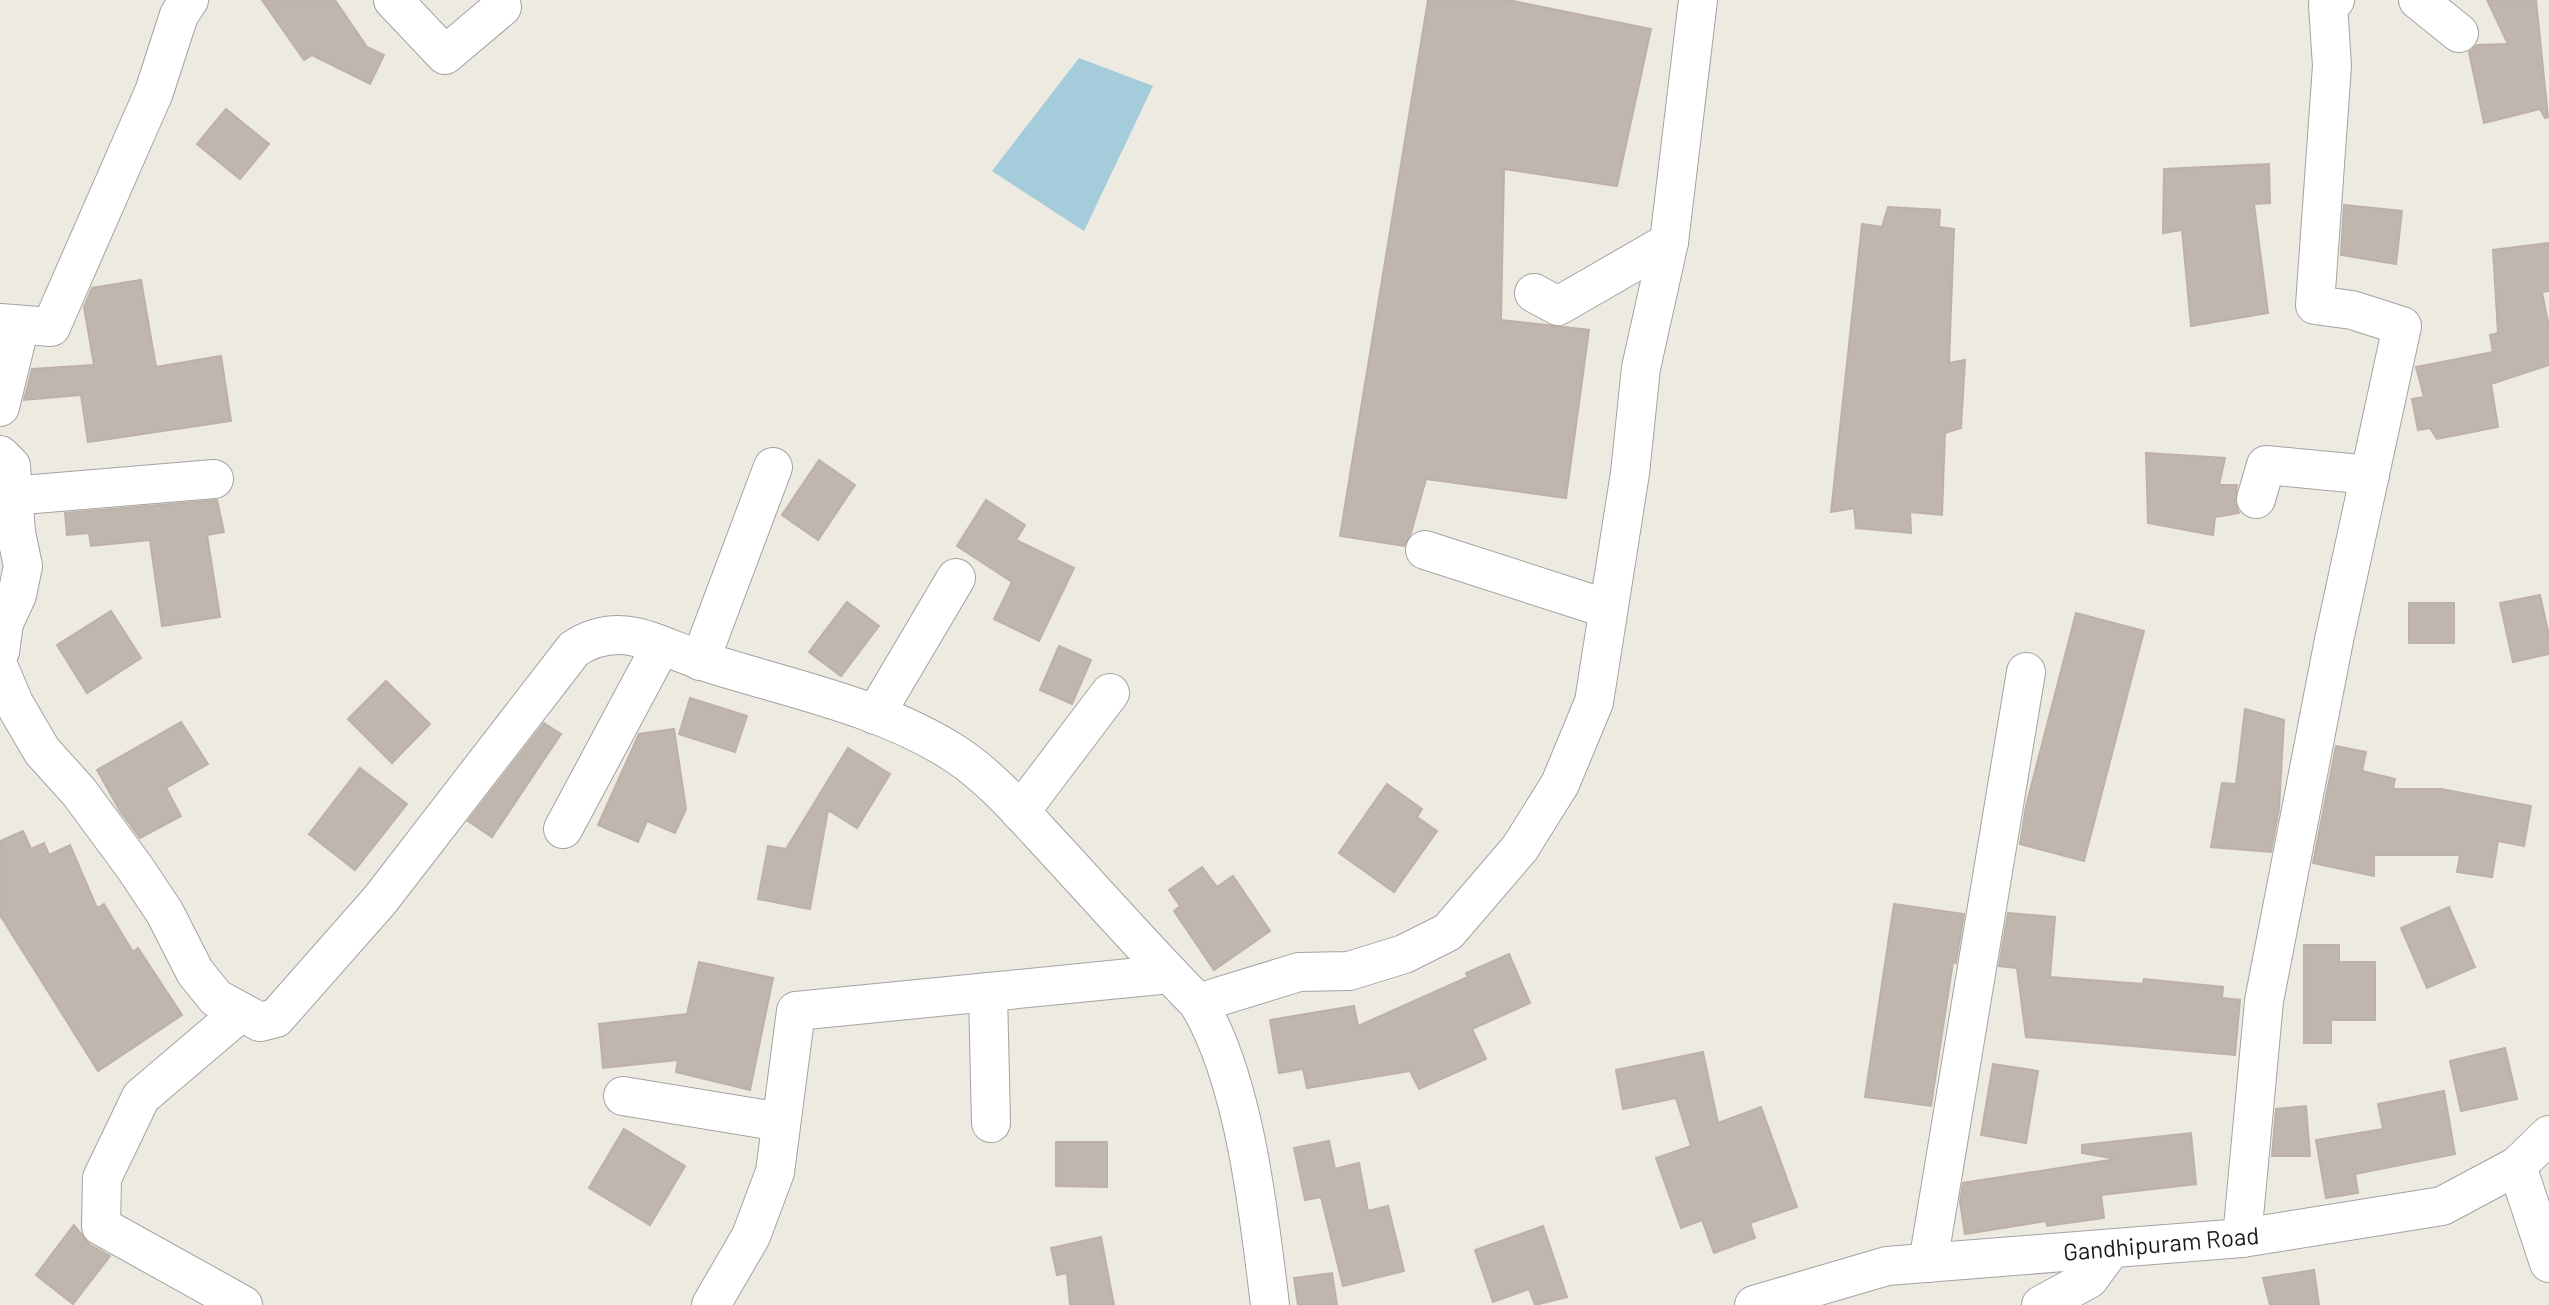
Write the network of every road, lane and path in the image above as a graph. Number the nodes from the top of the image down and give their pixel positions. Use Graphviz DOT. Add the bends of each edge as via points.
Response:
graph roads {
  1 [pos="189,0"];
  2 [pos="393,0"];
  3 [pos="1698,0"];
  4 [pos="2334,0"];
  5 [pos="2418,0"];
  6 [pos="502,7"];
  7 [pos="2459,33"];
  8 [pos="1669,242"];
  9 [pos="1534,293"];
  10 [pos="10,324"];
  11 [pos="0,407"];
  12 [pos="0,455"];
  13 [pos="773,467"];
  14 [pos="2370,475"];
  15 [pos="214,480"];
  16 [pos="12,496"];
  17 [pos="2256,499"];
  18 [pos="1424,550"];
  19 [pos="956,578"];
  20 [pos="1608,609"];
  21 [pos="662,646"];
  22 [pos="0,652"];
  23 [pos="700,661"];
  24 [pos="0,670"];
  25 [pos="2026,672"];
  26 [pos="1110,693"];
  27 [pos="875,715"];
  28 [pos="1020,812"];
  29 [pos="563,829"];
  30 [pos="1170,974"];
  31 [pos="988,992"];
  32 [pos="1198,1003"];
  33 [pos="242,1012"];
  34 [pos="623,1096"];
  35 [pos="781,1122"];
  36 [pos="991,1123"];
  37 [pos="2549,1135"];
  38 [pos="2517,1166"];
  39 [pos="2242,1238"];
  40 [pos="2111,1249"];
  41 [pos="1928,1263"];
  42 [pos="2549,1263"];
  43 [pos="243,1305"];
  44 [pos="711,1305"];
  45 [pos="1270,1305"];
  46 [pos="1754,1305"];
  47 [pos="2041,1305"];
  1 -- 10 [label="street" via="179,15 154,92 51,327"];
  2 -- 6 [label="street" via="445,55"];
  3 -- 8 [label="street"];
  4 -- 14 [label="street" via="2328,5 2332,66 2315,305 2352,310 2402,327"];
  5 -- 7 [label="street"];
  8 -- 9 [label="street" via="1558,306"];
  8 -- 20 [label="street" via="1641,368"];
  10 -- 11 [label="street"];
  12 -- 16 [label="street" via="11,466"];
  13 -- 23 [label="street"];
  14 -- 17 [label="street" via="2266,465"];
  14 -- 39 [label="street" via="2264,1001"];
  15 -- 16 [label="street"];
  16 -- 22 [label="street" via="23,566 4,623"];
  18 -- 20 [label="street"];
  19 -- 27 [label="street"];
  20 -- 32 [label="street" via="1594,702 1560,784 1520,848 1448,932 1404,954 1349,971 1299,972"];
  21 -- 23 [label="street"];
  21 -- 29 [label="street"];
  21 -- 33 [label="street" via="613,634 574,649 380,900 276,1018 260,1022"];
  23 -- 27 [label="street"];
  24 -- 33 [label="street" via="42,751 135,867 195,972 216,998"];
  25 -- 41 [label="street"];
  26 -- 28 [label="street"];
  27 -- 28 [label="street" via="900,723 958,756"];
  28 -- 30 [label="street"];
  30 -- 31 [label="street"];
  30 -- 32 [label="street"];
  31 -- 35 [label="street" via="796,1011"];
  31 -- 36 [label="street"];
  32 -- 45 [label="street" via="1211,1024 1246,1147"];
  33 -- 43 [label="street" via="141,1097 102,1178 101,1226"];
  34 -- 35 [label="street"];
  35 -- 44 [label="street" via="775,1172 751,1236"];
  37 -- 38 [label="street, Gandhipuram Road"];
  38 -- 39 [label="street, Gandhipuram Road" via="2442,1206"];
  38 -- 42 [label="street"];
  39 -- 40 [label="street, Gandhipuram Road"];
  40 -- 41 [label="street, Gandhipuram Road"];
  40 -- 47 [label="street" via="2089,1279"];
  41 -- 46 [label="street, Gandhipuram Road" via="1887,1266"];
}
